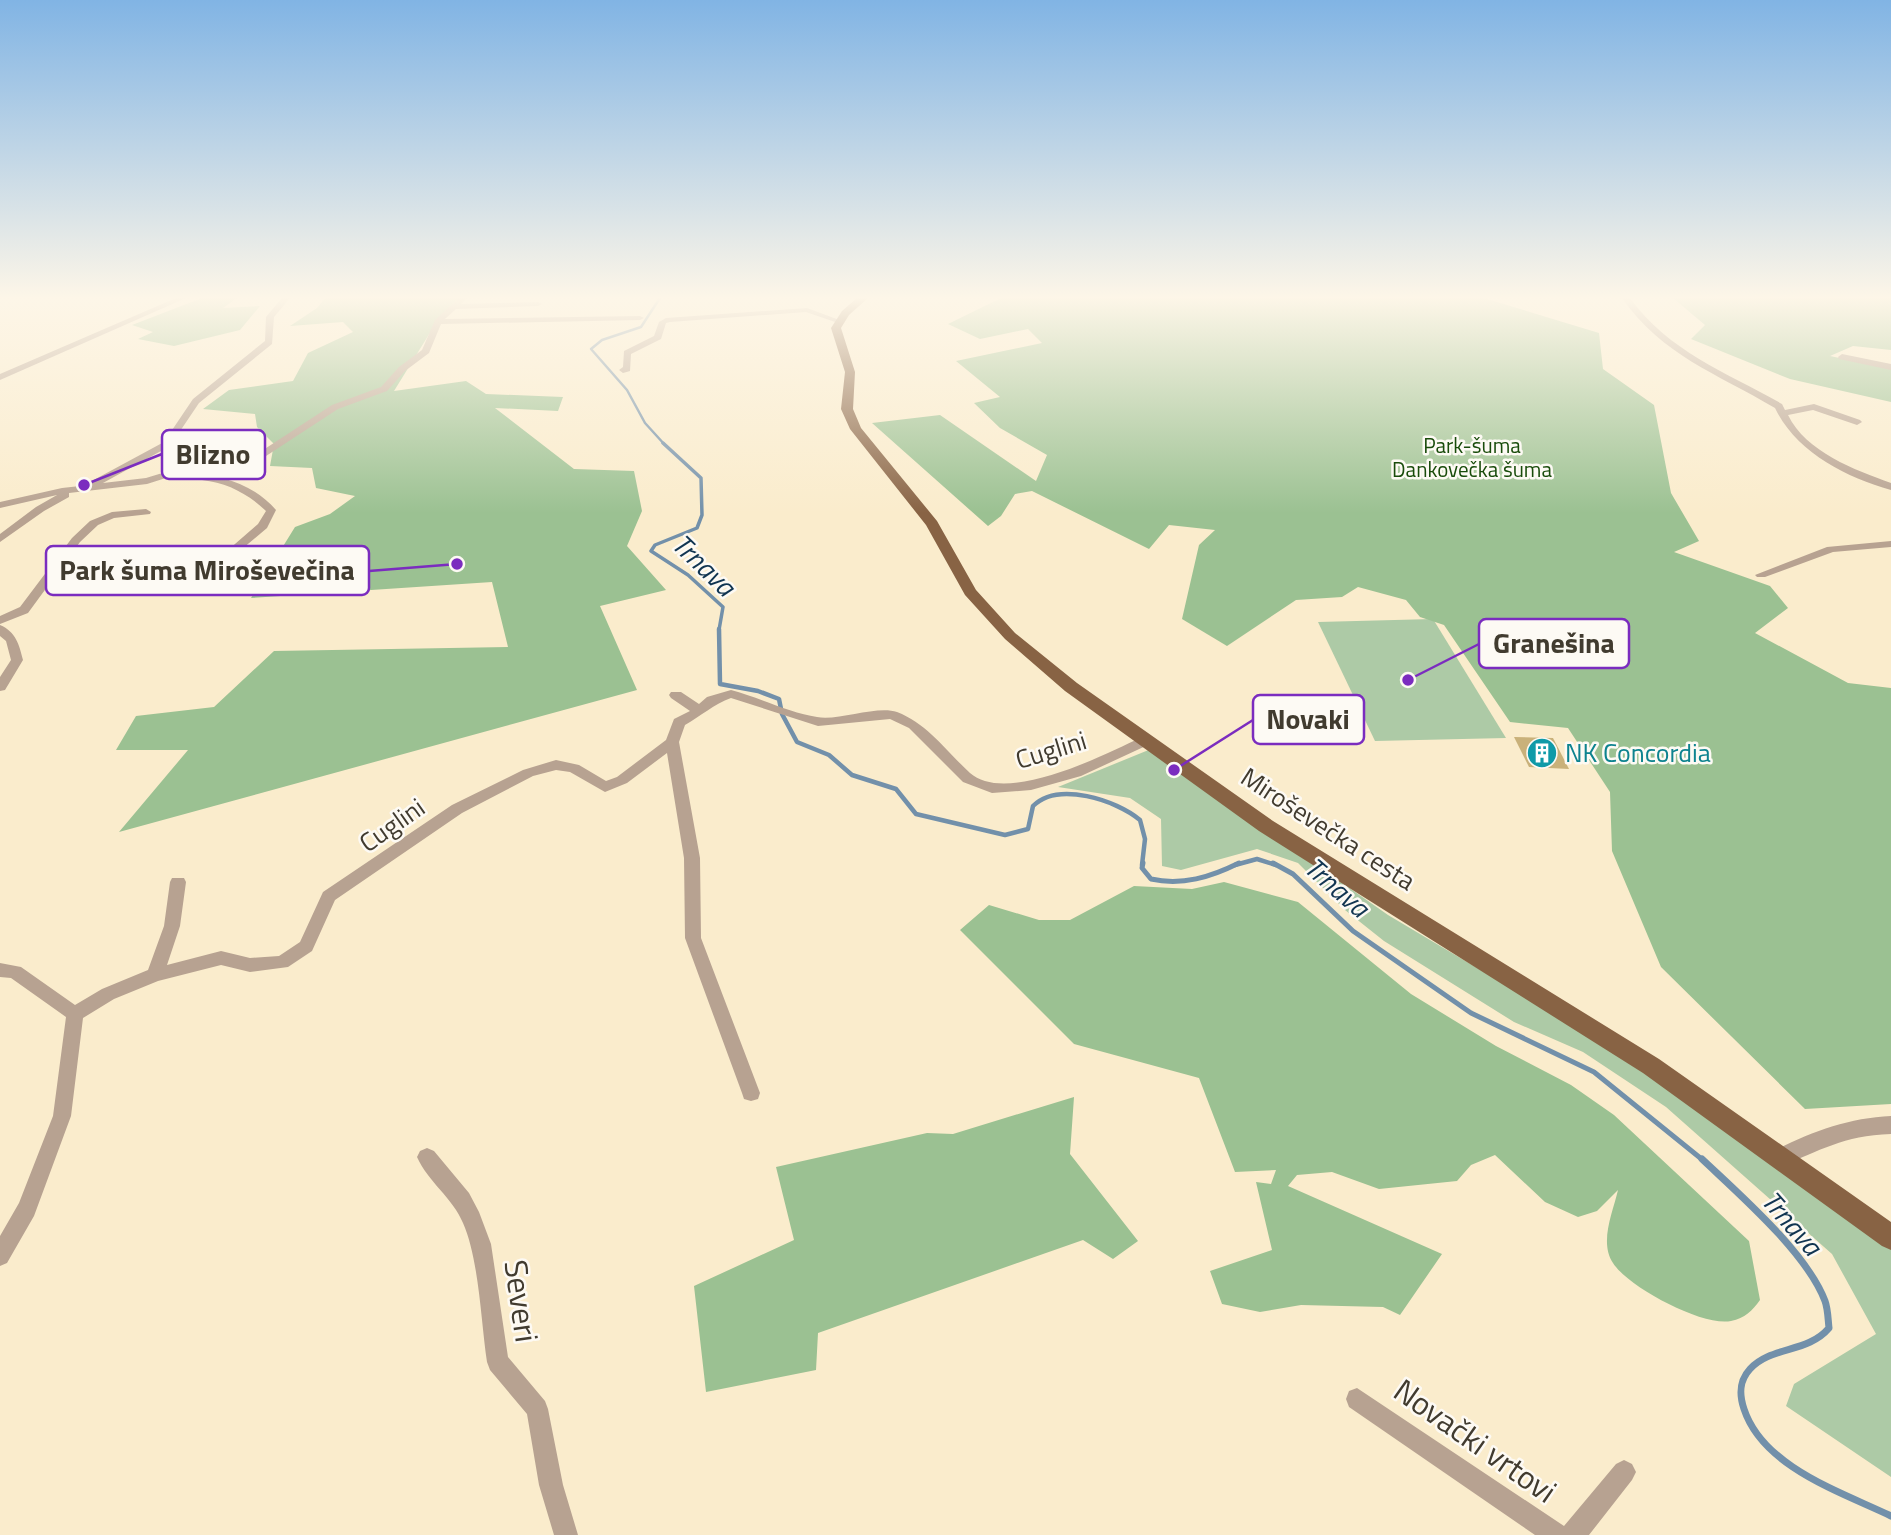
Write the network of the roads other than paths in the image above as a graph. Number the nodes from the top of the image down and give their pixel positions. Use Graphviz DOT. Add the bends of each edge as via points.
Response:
graph roads {
  1 [pos="17,370"];
  2 [pos="234,370"];
  3 [pos="401,370"];
  4 [pos="849,370"];
  5 [pos="1714,370"];
  6 [pos="0,377"];
  7 [pos="1782,413"];
  8 [pos="1857,422"];
  9 [pos="162,478"];
  10 [pos="1891,487"];
  11 [pos="77,490"];
  12 [pos="0,505"];
  13 [pos="146,512"];
  14 [pos="0,539"];
  15 [pos="1891,544"];
  16 [pos="226,557"];
  17 [pos="1761,575"];
  18 [pos="0,620"];
  19 [pos="0,629"];
  20 [pos="0,687"];
  21 [pos="676,695"];
  22 [pos="700,711"];
  23 [pos="1144,741"];
  24 [pos="672,742"];
  25 [pos="178,883"];
  26 [pos="0,970"];
  27 [pos="155,975"];
  28 [pos="75,1014"];
  29 [pos="751,1093"];
  30 [pos="1891,1125"];
  31 [pos="427,1157"];
  32 [pos="1779,1158"];
  33 [pos="1891,1237"];
  34 [pos="0,1256"];
  35 [pos="1357,1399"];
  36 [pos="1624,1472"];
  37 [pos="566,1535"];
  38 [pos="1556,1535"];
  39 [pos="1573,1535"];
  1 -- 6 [label="street"];
  2 -- 11 [label="street" via="201,396 167,444"];
  3 -- 9 [label="street" via="384,389 335,407 263,454 205,463"];
  4 -- 23 [label="main road, Miroševečka cesta" via="847,409 856,429 932,524 970,592 1010,636"];
  5 -- 7 [label="street" via="1766,397"];
  7 -- 8 [label="street" via="1814,407"];
  7 -- 10 [label="street" via="1784,420 1830,461"];
  9 -- 11 [label="street"];
  9 -- 16 [label="street" via="198,477 239,485 271,510 263,526"];
  11 -- 12 [label="street"];
  11 -- 14 [label="street" via="40,509"];
  13 -- 18 [label="street" via="112,515 94,523 24,610"];
  15 -- 17 [label="street" via="1830,549"];
  19 -- 20 [label="street" via="12,640 17,660"];
  21 -- 22 [label="street"];
  22 -- 23 [label="street, Cuglini" via="731,694 818,722 891,715 914,725 968,779 992,788 1031,785 1076,773"];
  22 -- 24 [label="street, Cuglini" via="678,722"];
  23 -- 32 [label="main road, Miroševečka cesta" via="1266,827 1651,1066"];
  24 -- 27 [label="street, Cuglini" via="622,780 605,787 574,768 556,765 528,773 457,808 329,896 306,946 282,962 250,965 221,958"];
  24 -- 29 [label="street" via="692,858 693,938"];
  25 -- 27 [label="street" via="172,926"];
  26 -- 28 [label="street" via="15,972"];
  27 -- 28 [label="street, Cuglini" via="108,994"];
  28 -- 34 [label="street" via="62,1116 27,1209"];
  30 -- 32 [label="street" via="1864,1125 1818,1138"];
  31 -- 37 [label="street, Severi" via="472,1219 481,1244 498,1362 537,1409 553,1495"];
  32 -- 33 [label="main road, Miroševečka cesta"];
  35 -- 38 [label="street, Novački vrtovi"];
  36 -- 39 [label="street"];
}
